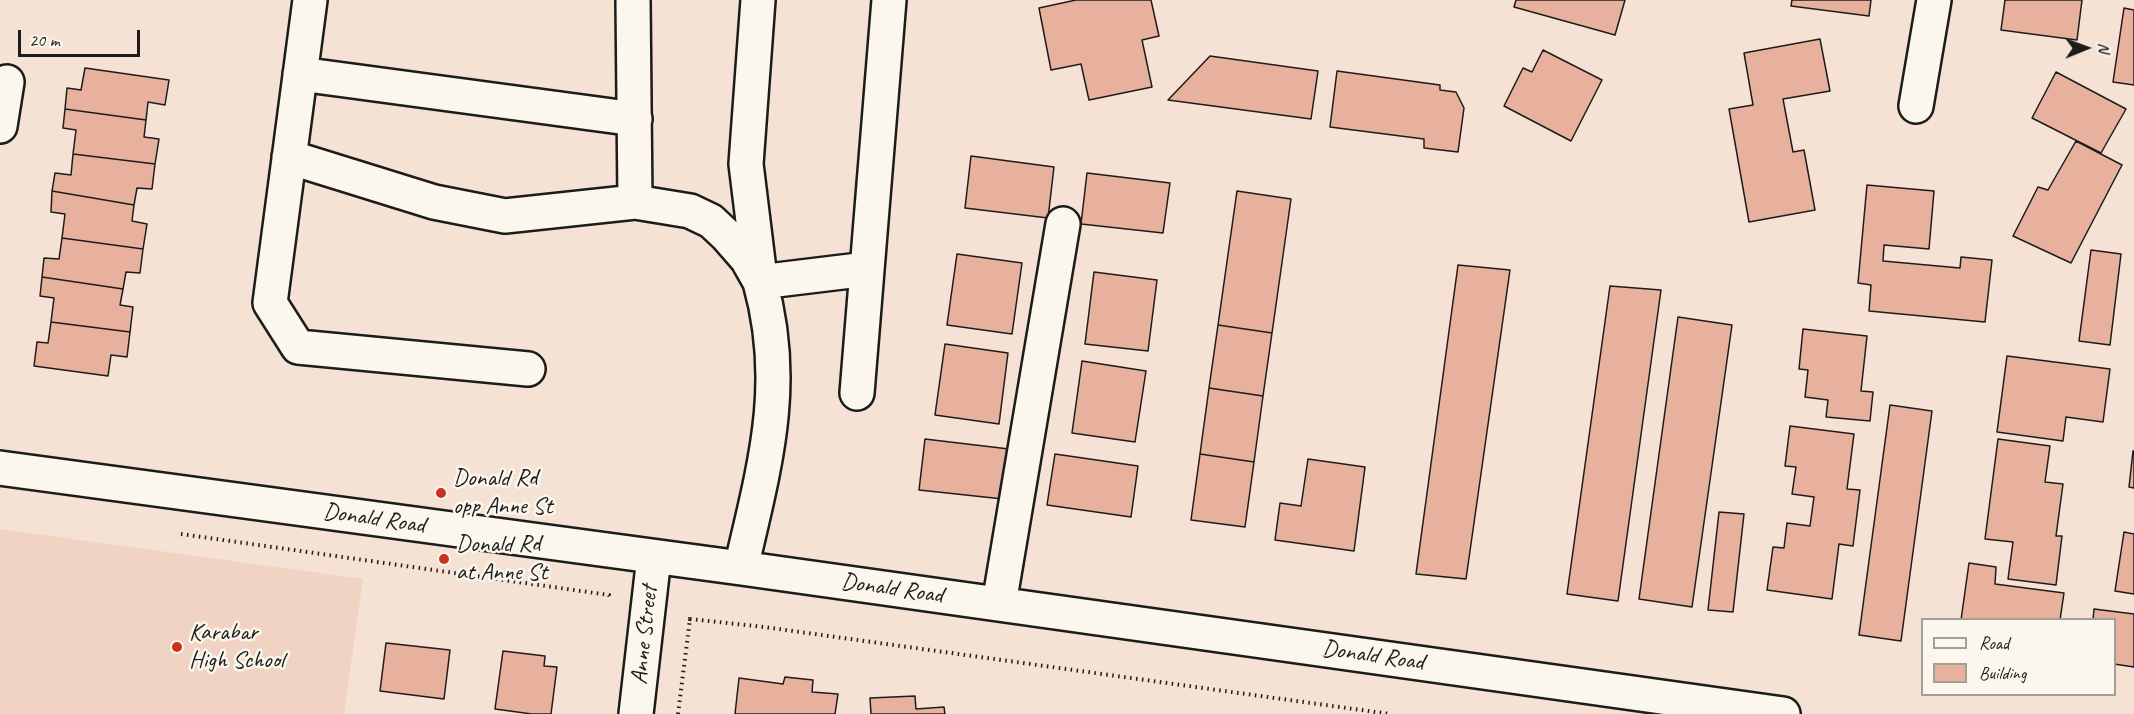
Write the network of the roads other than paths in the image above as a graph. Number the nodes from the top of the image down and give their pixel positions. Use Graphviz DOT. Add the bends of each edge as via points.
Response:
graph roads {
  1 [pos="310,0"];
  2 [pos="633,0"];
  3 [pos="758,0"];
  4 [pos="889,0"];
  5 [pos="1934,0"];
  6 [pos="300,74"];
  7 [pos="7,82"];
  8 [pos="1916,106"];
  9 [pos="634,119"];
  10 [pos="0,126"];
  11 [pos="289,158"];
  12 [pos="635,202"];
  13 [pos="1063,224"];
  14 [pos="867,269"];
  15 [pos="760,282"];
  16 [pos="528,369"];
  17 [pos="856,393"];
  18 [pos="0,468"];
  19 [pos="654,557"];
  20 [pos="741,568"];
  21 [pos="999,604"];
  22 [pos="636,714"];
  23 [pos="1783,714"];
  1 -- 6 [label="street"];
  2 -- 9 [label="street"];
  3 -- 15 [label="street" via="746,164"];
  4 -- 14 [label="street"];
  5 -- 8 [label="street"];
  6 -- 9 [label="street"];
  6 -- 11 [label="street"];
  7 -- 10 [label="street"];
  9 -- 12 [label="street"];
  11 -- 12 [label="street" via="434,202 505,216"];
  11 -- 16 [label="street" via="270,303 298,347"];
  12 -- 15 [label="street" via="690,211 711,221 747,260"];
  13 -- 21 [label="street"];
  14 -- 15 [label="street"];
  14 -- 17 [label="street"];
  15 -- 20 [label="street" via="773,342 773,414"];
  18 -- 19 [label="street, Donald Road"];
  19 -- 20 [label="street, Donald Road"];
  19 -- 22 [label="street, Anne Street"];
  20 -- 21 [label="street, Donald Road"];
  21 -- 23 [label="street, Donald Road"];
}
